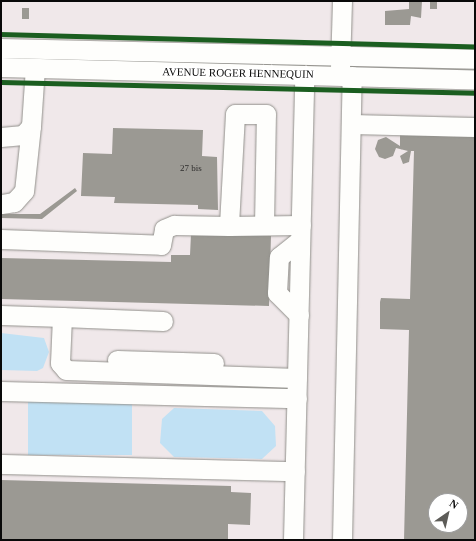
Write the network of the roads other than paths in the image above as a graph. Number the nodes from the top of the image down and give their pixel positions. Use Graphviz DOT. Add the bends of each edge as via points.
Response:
graph roads {
  1 [pos="342,1"];
  2 [pos="1,48"];
  3 [pos="341,56"];
  4 [pos="475,59"];
  5 [pos="1,67"];
  6 [pos="35,68"];
  7 [pos="304,75"];
  8 [pos="346,76"];
  9 [pos="475,79"];
  10 [pos="351,124"];
  11 [pos="31,126"];
  12 [pos="475,127"];
  13 [pos="1,137"];
  14 [pos="1,204"];
  15 [pos="264,225"];
  16 [pos="229,226"];
  17 [pos="300,232"];
  18 [pos="1,239"];
  19 [pos="1,315"];
  20 [pos="62,317"];
  21 [pos="163,321"];
  22 [pos="117,360"];
  23 [pos="297,372"];
  24 [pos="1,390"];
  25 [pos="297,398"];
  26 [pos="1,464"];
  27 [pos="295,471"];
  28 [pos="293,540"];
  29 [pos="342,540"];
  1 -- 3 [label="street"];
  2 -- 3 [label="street, AVENUE ROGER HENNEQUIN"];
  3 -- 4 [label="street, AVENUE ROGER HENNEQUIN"];
  3 -- 8 [label="street"];
  5 -- 6 [label="street, AVENUE ROGER HENNEQUIN"];
  6 -- 7 [label="street, AVENUE ROGER HENNEQUIN"];
  6 -- 11 [label="street"];
  7 -- 8 [label="street, AVENUE ROGER HENNEQUIN"];
  7 -- 17 [label="street"];
  8 -- 9 [label="street, AVENUE ROGER HENNEQUIN"];
  8 -- 10 [label="street"];
  10 -- 12 [label="street"];
  10 -- 29 [label="street"];
  11 -- 13 [label="street" via="23,135"];
  11 -- 14 [label="street" via="24,191 14,202"];
  15 -- 16 [label="street"];
  15 -- 16 [label="street" via="266,114 235,114"];
  15 -- 17 [label="street"];
  16 -- 18 [label="street" via="174,225 164,229 161,244"];
  17 -- 23 [label="street"];
  19 -- 20 [label="street"];
  20 -- 21 [label="street"];
  20 -- 23 [label="street" via="60,363 66,370"];
  22 -- 23 [label="street"];
  23 -- 25 [label="street"];
  24 -- 25 [label="street"];
  25 -- 27 [label="street"];
  26 -- 27 [label="street"];
  27 -- 28 [label="street"];
}
